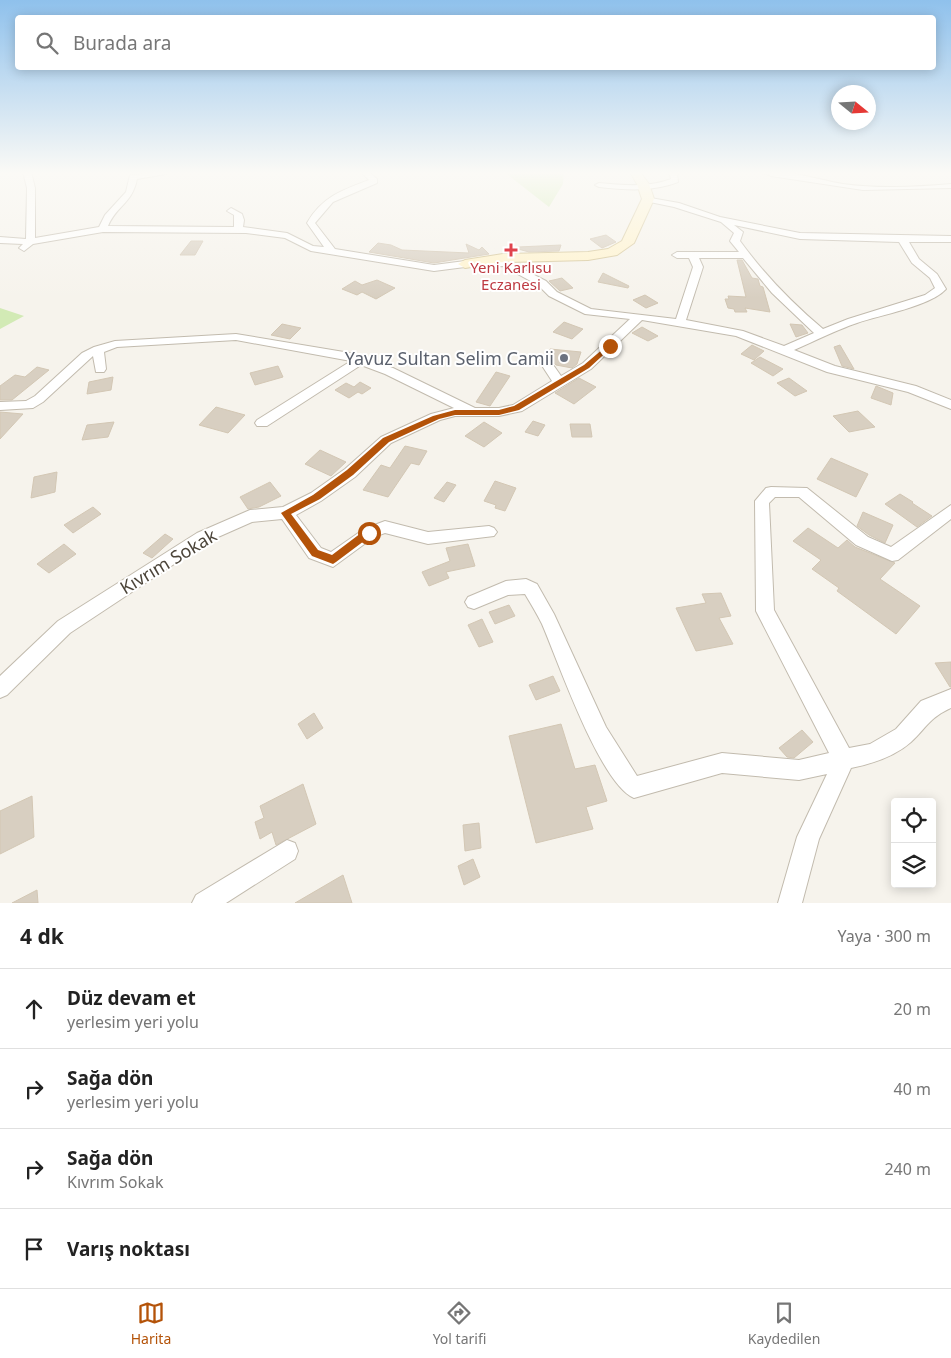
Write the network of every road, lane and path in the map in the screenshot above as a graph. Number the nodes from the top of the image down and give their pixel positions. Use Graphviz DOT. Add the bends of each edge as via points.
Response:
graph roads {
  1 [pos="29,214"];
  2 [pos="111,214"];
  3 [pos="238,214"];
  4 [pos="315,214"];
  5 [pos="639,214"];
  6 [pos="703,214"];
  7 [pos="718,219"];
  8 [pos="103,229"];
  9 [pos="238,230"];
  10 [pos="902,239"];
  11 [pos="951,239"];
  12 [pos="0,240"];
  13 [pos="26,246"];
  14 [pos="332,252"];
  15 [pos="677,255"];
  16 [pos="693,255"];
  17 [pos="745,255"];
  18 [pos="465,264"];
  19 [pos="638,318"];
  20 [pos="680,323"];
  21 [pos="822,334"];
  22 [pos="98,349"];
  23 [pos="782,351"];
  24 [pos="359,361"];
  25 [pos="544,361"];
  26 [pos="100,369"];
  27 [pos="559,382"];
  28 [pos="951,405"];
  29 [pos="0,406"];
  30 [pos="474,413"];
  31 [pos="262,423"];
  32 [pos="951,511"];
  33 [pos="286,513"];
  34 [pos="489,532"];
  35 [pos="474,602"];
  36 [pos="0,689"];
  37 [pos="951,698"];
  38 [pos="844,760"];
  39 [pos="287,852"];
  40 [pos="204,903"];
  41 [pos="790,903"];
  1 -- 13 [label="street"];
  2 -- 8 [label="street"];
  3 -- 9 [label="street"];
  4 -- 14 [label="street" via="311,223"];
  5 -- 18 [label="street" via="627,243 619,250 588,256 503,258"];
  6 -- 7 [label="street"];
  7 -- 10 [label="street" via="800,236"];
  7 -- 17 [label="street" via="739,232 735,241"];
  8 -- 9 [label="street"];
  8 -- 13 [label="street"];
  9 -- 14 [label="street" via="287,236 312,248"];
  10 -- 11 [label="street"];
  10 -- 21 [label="street" via="916,261 934,276 941,290"];
  12 -- 13 [label="street"];
  14 -- 18 [label="street" via="434,268"];
  15 -- 16 [label="street"];
  16 -- 17 [label="street"];
  16 -- 20 [label="street" via="698,267"];
  17 -- 21 [label="street" via="789,306"];
  18 -- 19 [label="street" via="505,263 542,283 553,294 589,312"];
  19 -- 20 [label="street"];
  19 -- 27 [label="street, Kıvrım Sokak" via="587,366"];
  20 -- 23 [label="street" via="739,333"];
  21 -- 23 [label="street"];
  22 -- 24 [label="street" via="115,344 236,337 346,355"];
  22 -- 26 [label="street"];
  22 -- 29 [label="street" via="86,355 29,405"];
  23 -- 28 [label="street" via="831,369 912,389"];
  24 -- 30 [label="street" via="389,371"];
  24 -- 31 [label="street"];
  25 -- 27 [label="street"];
  27 -- 30 [label="street, Kıvrım Sokak" via="517,408"];
  30 -- 33 [label="street, Kıvrım Sokak" via="455,412 436,417 386,440 316,497"];
  32 -- 38 [label="street" via="892,555 862,542 802,492 772,492 762,501 765,611"];
  33 -- 34 [label="street" via="315,553 333,560 369,533 385,527 428,538"];
  33 -- 36 [label="street, Kıvrım Sokak" via="250,516 203,537 64,627"];
  35 -- 38 [label="street" via="506,588 526,586 531,589 548,619 599,734 625,778 634,787 722,763 799,770"];
  37 -- 38 [label="street" via="928,708 902,736 873,753"];
  38 -- 41 [label="street" via="808,837"];
  39 -- 40 [label="street"];
}
